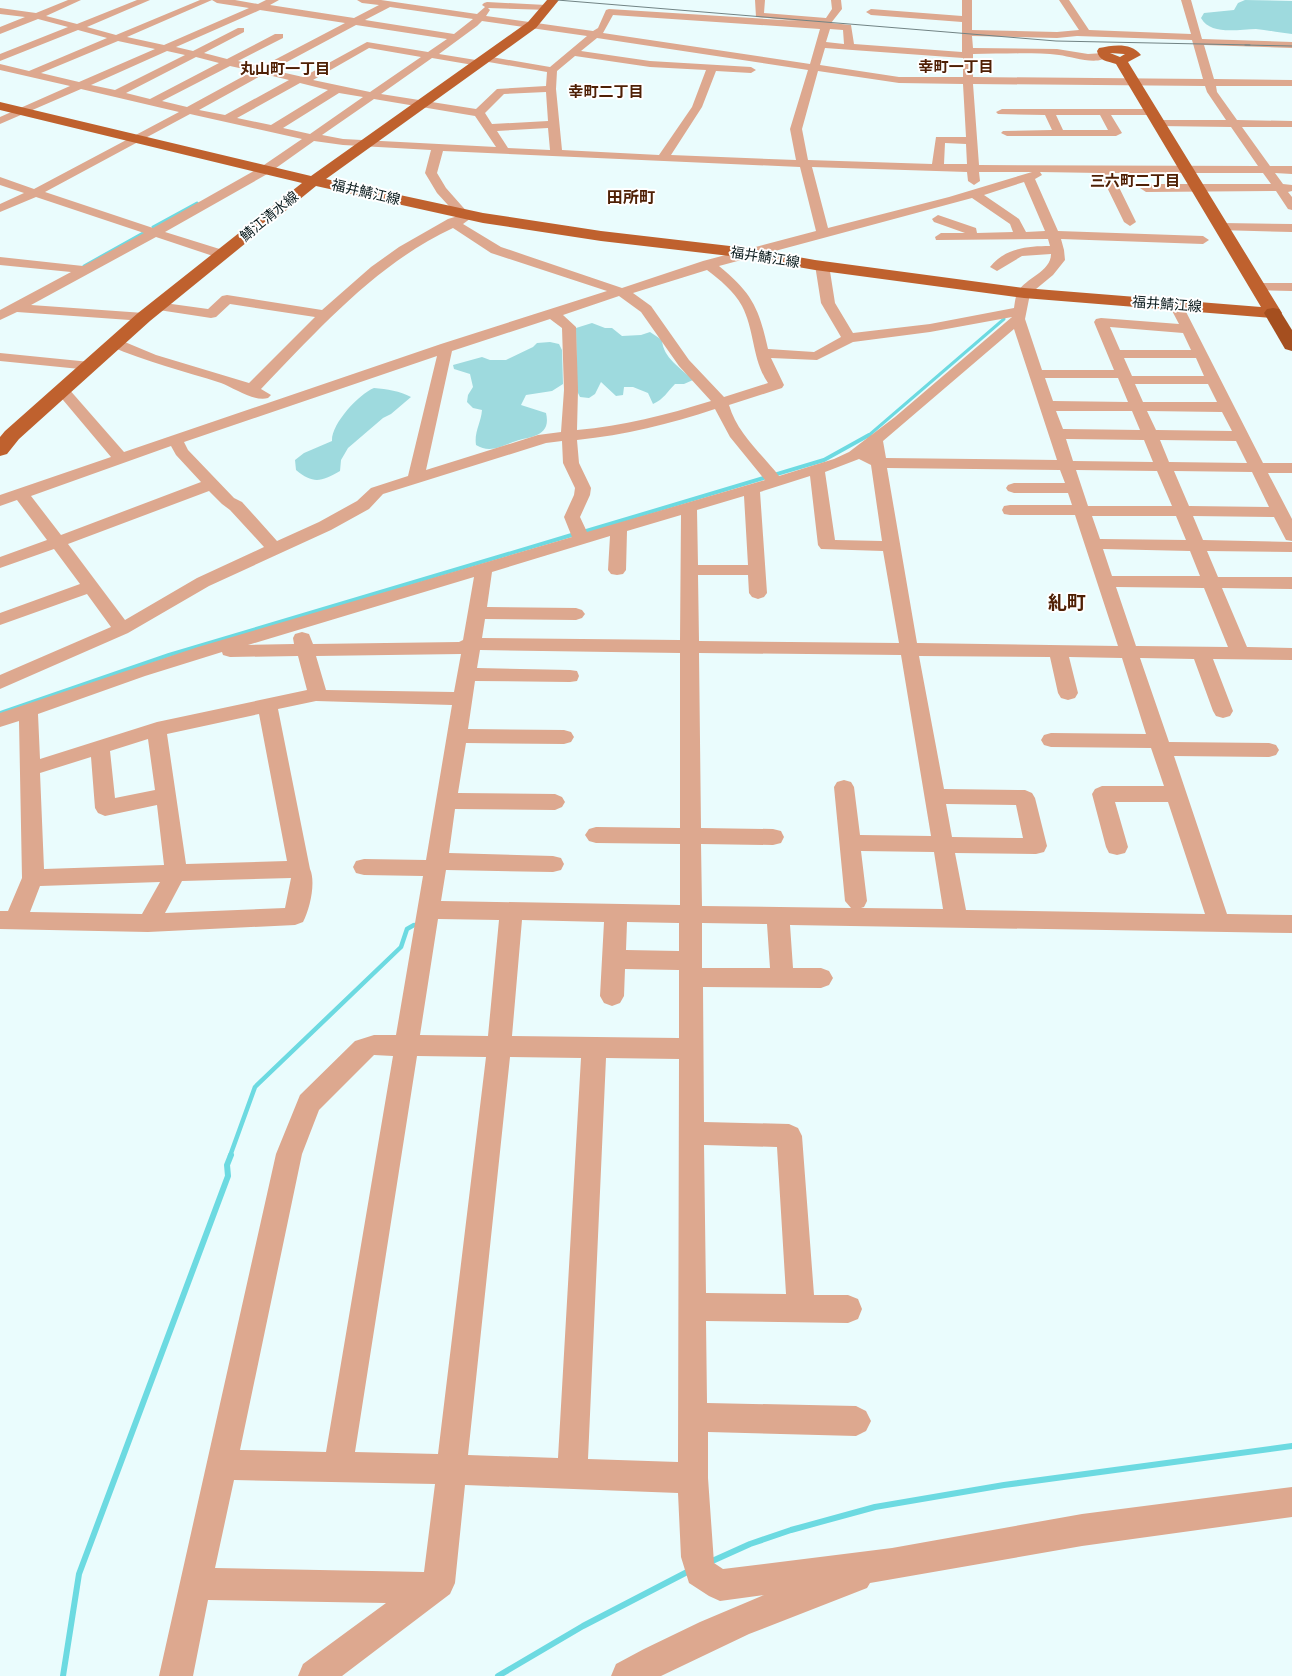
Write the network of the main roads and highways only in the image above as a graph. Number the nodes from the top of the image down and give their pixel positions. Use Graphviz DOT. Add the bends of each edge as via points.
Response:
graph roads {
  1 [pos="549,4"];
  2 [pos="1121,61"];
  3 [pos="1133,82"];
  4 [pos="0,106"];
  5 [pos="313,181"];
  6 [pos="1273,312"];
  7 [pos="1292,314"];
  8 [pos="1292,345"];
  9 [pos="0,450"];
  1 -- 5 [label="main road, 鯖江清水線" via="532,25"];
  2 -- 2 [label="main road" via="1104,56 1103,51 1131,51 1134,56"];
  2 -- 3 [label="main road"];
  3 -- 6 [label="main road"];
  4 -- 5 [label="main road, 福井鯖江線"];
  5 -- 6 [label="main road, 福井鯖江線" via="462,217 747,253 1024,293"];
  5 -- 9 [label="main road, 鯖江清水線" via="144,317 12,435"];
  6 -- 7 [label="highway"];
  6 -- 8 [label="highway"];
}
